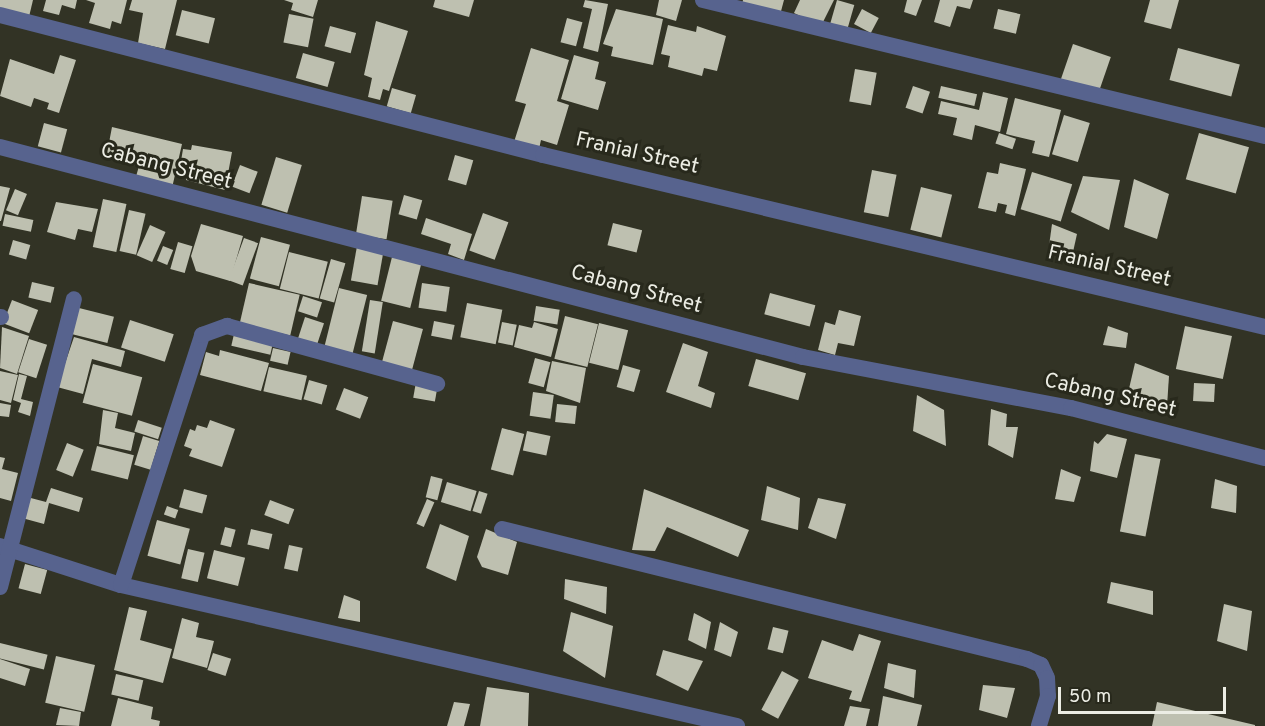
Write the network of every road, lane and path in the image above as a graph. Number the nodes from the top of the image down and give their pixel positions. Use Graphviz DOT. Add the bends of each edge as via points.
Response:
graph roads {
  1 [pos="703,0"];
  2 [pos="0,15"];
  3 [pos="1265,136"];
  4 [pos="0,147"];
  5 [pos="74,299"];
  6 [pos="1265,327"];
  7 [pos="438,384"];
  8 [pos="1265,458"];
  9 [pos="502,529"];
  10 [pos="5,546"];
  11 [pos="121,585"];
  12 [pos="0,587"];
  13 [pos="737,726"];
  14 [pos="1039,726"];
  1 -- 3 [label="street"];
  2 -- 6 [label="street, Franial Street" via="543,155"];
  4 -- 8 [label="street, Cabang Street" via="803,357 1071,408"];
  5 -- 10 [label="street"];
  7 -- 11 [label="street" via="227,326 202,335"];
  9 -- 14 [label="street" via="1041,664 1048,696"];
  10 -- 11 [label="street"];
  10 -- 12 [label="street"];
  11 -- 13 [label="street"];
}
